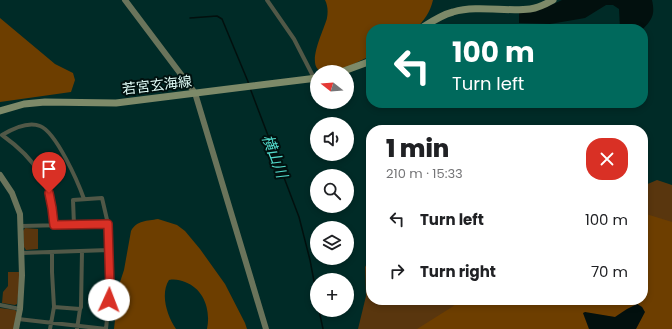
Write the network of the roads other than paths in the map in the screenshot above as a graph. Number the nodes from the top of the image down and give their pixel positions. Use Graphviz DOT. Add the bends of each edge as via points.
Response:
graph roads {
  1 [pos="125,0"];
  2 [pos="267,0"];
  3 [pos="553,0"];
  4 [pos="427,24"];
  5 [pos="366,63"];
  6 [pos="310,67"];
  7 [pos="354,67"];
  8 [pos="310,79"];
  9 [pos="195,93"];
  10 [pos="0,111"];
  11 [pos="0,175"];
  12 [pos="84,199"];
  13 [pos="108,224"];
  14 [pos="54,225"];
  15 [pos="74,225"];
  16 [pos="21,226"];
  17 [pos="109,250"];
  18 [pos="82,251"];
  19 [pos="21,252"];
  20 [pos="52,252"];
  21 [pos="0,305"];
  22 [pos="54,307"];
  23 [pos="20,308"];
  24 [pos="80,309"];
  25 [pos="18,319"];
  26 [pos="52,323"];
  27 [pos="77,327"];
  28 [pos="16,329"];
  29 [pos="50,329"];
  30 [pos="106,329"];
  31 [pos="266,329"];
  1 -- 9 [label="street"];
  2 -- 6 [label="street"];
  3 -- 4 [label="main road" via="531,9 454,11"];
  5 -- 7 [label="main road"];
  8 -- 9 [label="main road, 若宮玄海線"];
  9 -- 10 [label="main road, 若宮玄海線" via="116,103 34,102"];
  9 -- 31 [label="street"];
  11 -- 16 [label="street" via="16,200"];
  12 -- 13 [label="street" via="102,198"];
  12 -- 14 [label="street" via="66,160 46,129 32,124 2,135 24,152 38,169 49,193"];
  12 -- 15 [label="street" via="73,200"];
  13 -- 15 [label="street"];
  13 -- 17 [label="street"];
  14 -- 15 [label="street"];
  14 -- 16 [label="street"];
  16 -- 19 [label="street"];
  17 -- 18 [label="street"];
  17 -- 30 [label="street" via="110,290"];
  18 -- 20 [label="street"];
  18 -- 24 [label="street"];
  19 -- 20 [label="street"];
  19 -- 23 [label="street"];
  20 -- 22 [label="street"];
  21 -- 23 [label="street"];
  22 -- 24 [label="street"];
  22 -- 26 [label="street"];
  23 -- 25 [label="street"];
  24 -- 27 [label="street"];
  25 -- 26 [label="street"];
  25 -- 28 [label="street"];
  26 -- 27 [label="street"];
  26 -- 29 [label="street"];
  27 -- 30 [label="street"];
}
